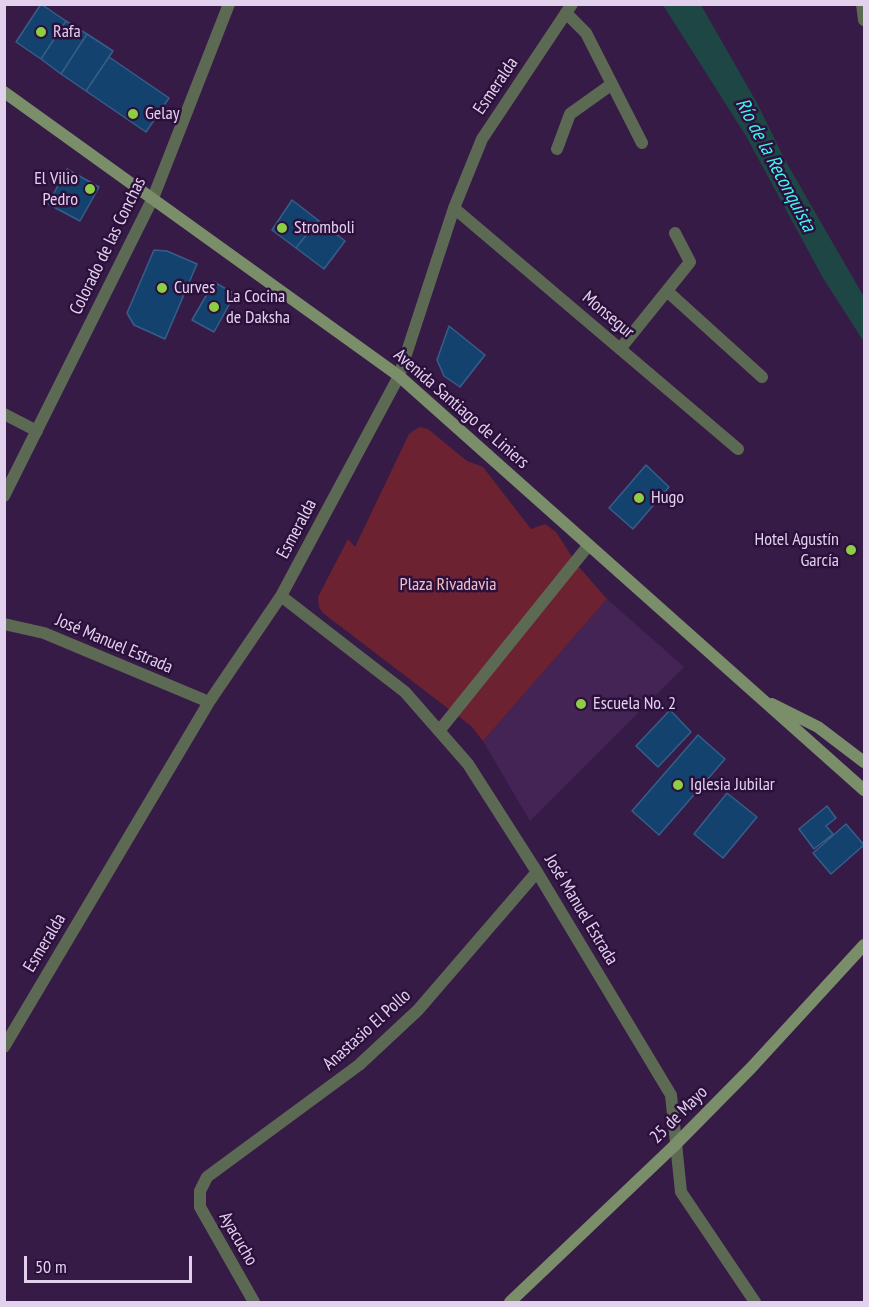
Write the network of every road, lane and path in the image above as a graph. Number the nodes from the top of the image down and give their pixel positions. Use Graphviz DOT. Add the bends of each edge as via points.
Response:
graph roads {
  1 [pos="229,4"];
  2 [pos="862,4"];
  3 [pos="569,9"];
  4 [pos="864,20"];
  5 [pos="612,84"];
  6 [pos="4,92"];
  7 [pos="642,143"];
  8 [pos="557,149"];
  9 [pos="153,198"];
  10 [pos="454,208"];
  11 [pos="675,233"];
  12 [pos="667,291"];
  13 [pos="620,349"];
  14 [pos="399,376"];
  15 [pos="762,377"];
  16 [pos="4,414"];
  17 [pos="37,431"];
  18 [pos="738,450"];
  19 [pos="4,496"];
  20 [pos="588,546"];
  21 [pos="281,596"];
  22 [pos="4,624"];
  23 [pos="755,696"];
  24 [pos="209,702"];
  25 [pos="439,731"];
  26 [pos="864,762"];
  27 [pos="864,790"];
  28 [pos="537,872"];
  29 [pos="864,945"];
  30 [pos="4,1047"];
  31 [pos="674,1146"];
  32 [pos="200,1191"];
  33 [pos="254,1302"];
  34 [pos="510,1302"];
  35 [pos="755,1302"];
  1 -- 9 [label="street, Colorado de las Conchas"];
  2 -- 4 [label="street"];
  3 -- 5 [label="street"];
  3 -- 10 [label="street, Esmeralda" via="482,139"];
  5 -- 7 [label="street"];
  5 -- 8 [label="street" via="570,114"];
  6 -- 9 [label="main road, Avenida Santiago de Liniers"];
  9 -- 14 [label="main road, Avenida Santiago de Liniers"];
  9 -- 17 [label="street, Colorado de las Conchas"];
  10 -- 13 [label="street, Monsegur"];
  10 -- 14 [label="street, Esmeralda"];
  11 -- 12 [label="street" via="690,262"];
  12 -- 13 [label="street"];
  12 -- 15 [label="street"];
  13 -- 18 [label="street, Monsegur"];
  14 -- 20 [label="main road, Avenida Santiago de Liniers"];
  14 -- 21 [label="street, Esmeralda"];
  16 -- 17 [label="street"];
  17 -- 19 [label="street, Colorado de las Conchas"];
  20 -- 23 [label="main road, Avenida Santiago de Liniers"];
  20 -- 25 [label="street"];
  21 -- 24 [label="street, Esmeralda"];
  21 -- 25 [label="street, José Manuel Estrada" via="405,692"];
  22 -- 24 [label="street, José Manuel Estrada" via="44,633"];
  23 -- 26 [label="main road" via="818,727"];
  23 -- 27 [label="main road, Avenida Santiago de Liniers"];
  24 -- 30 [label="street, Esmeralda"];
  25 -- 28 [label="street, José Manuel Estrada" via="468,764"];
  28 -- 31 [label="street, José Manuel Estrada" via="671,1095"];
  28 -- 32 [label="street, Anastasio El Pollo" via="418,1010 359,1065 219,1165"];
  29 -- 31 [label="main road, 25 de Mayo"];
  31 -- 34 [label="main road, 25 de Mayo"];
  31 -- 35 [label="street, José Manuel Estrada" via="681,1192"];
  32 -- 33 [label="street, Ayacucho" via="200,1207 207,1222"];
}
